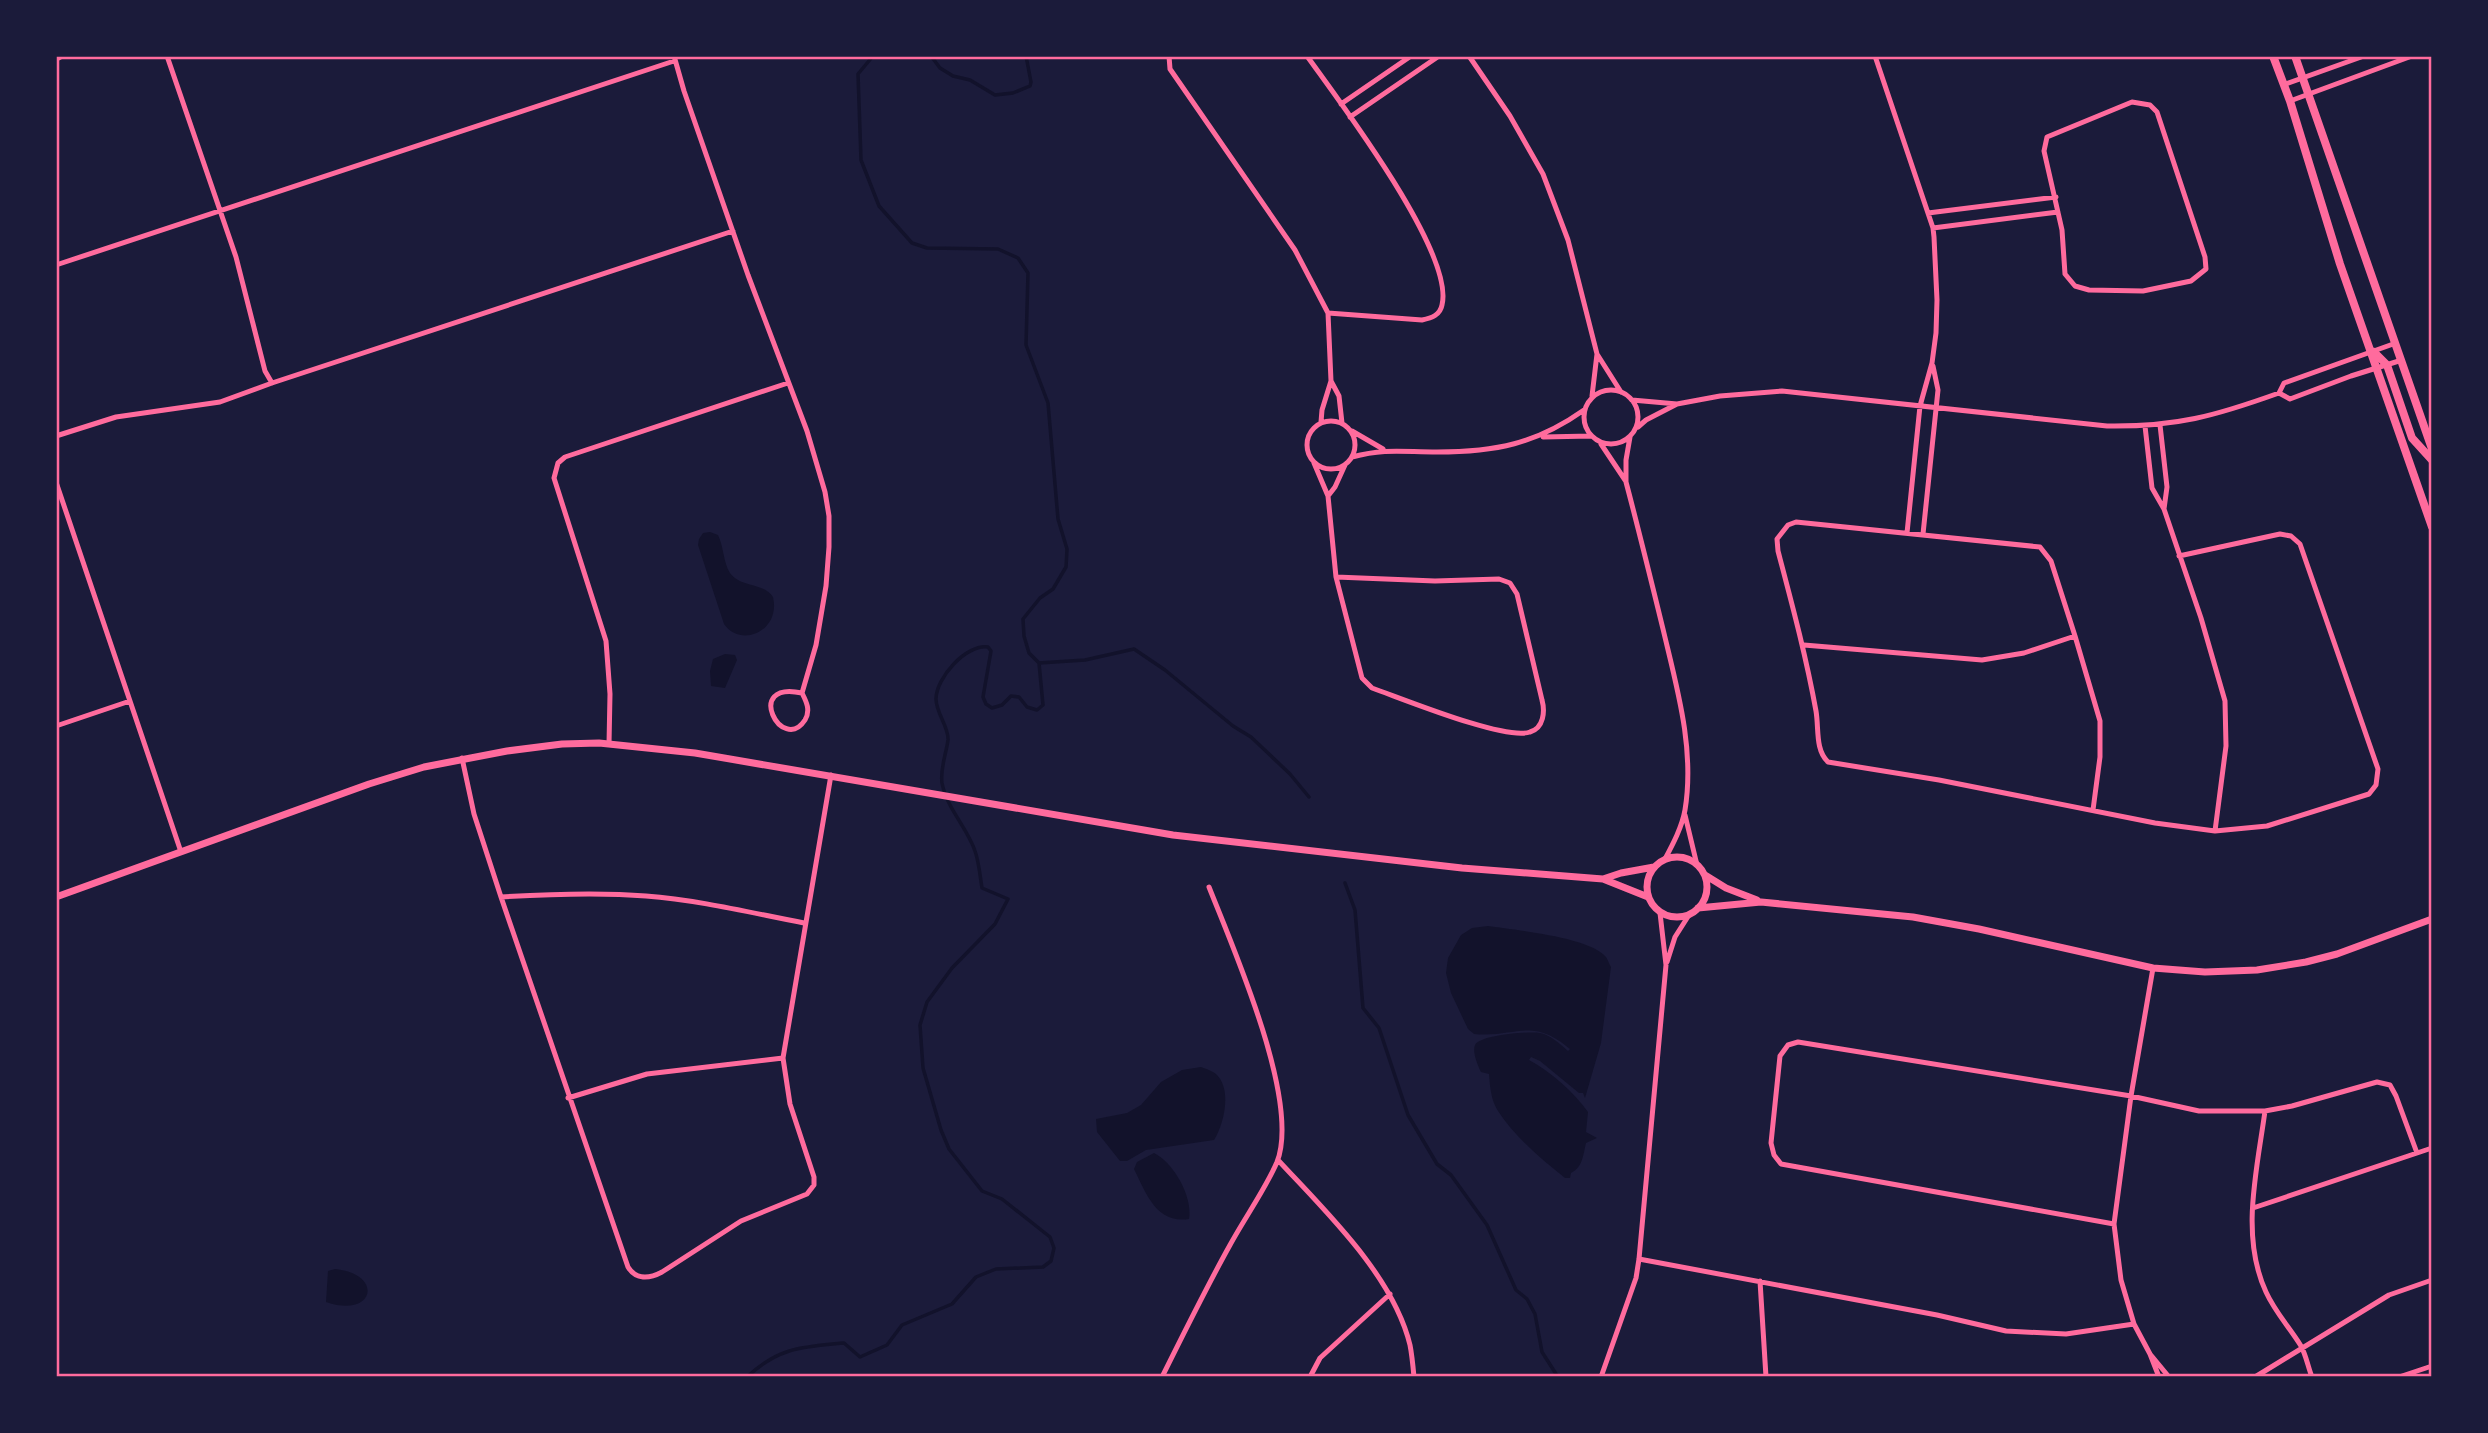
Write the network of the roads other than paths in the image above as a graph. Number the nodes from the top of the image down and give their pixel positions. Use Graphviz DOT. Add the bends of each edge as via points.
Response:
graph roads {
  1 [pos="167,56"];
  2 [pos="1169,56"];
  3 [pos="1307,56"];
  4 [pos="1411,56"];
  5 [pos="1439,56"];
  6 [pos="1469,56"];
  7 [pos="1875,56"];
  8 [pos="2273,56"];
  9 [pos="2295,56"];
  10 [pos="2364,56"];
  11 [pos="2412,56"];
  12 [pos="674,58"];
  13 [pos="2302,78"];
  14 [pos="2283,85"];
  15 [pos="2308,94"];
  16 [pos="2290,101"];
  17 [pos="1341,104"];
  18 [pos="1350,117"];
  19 [pos="2056,197"];
  20 [pos="220,211"];
  21 [pos="2059,212"];
  22 [pos="1928,213"];
  23 [pos="1933,228"];
  24 [pos="733,231"];
  25 [pos="56,265"];
  26 [pos="1328,313"];
  27 [pos="2396,343"];
  28 [pos="2371,350"];
  29 [pos="1597,354"];
  30 [pos="2402,360"];
  31 [pos="1932,363"];
  32 [pos="2387,365"];
  33 [pos="2377,368"];
  34 [pos="1331,381"];
  35 [pos="272,383"];
  36 [pos="788,383"];
  37 [pos="1622,392"];
  38 [pos="2279,393"];
  39 [pos="1591,399"];
  40 [pos="1632,400"];
  41 [pos="1678,404"];
  42 [pos="1920,406"];
  43 [pos="1935,407"];
  44 [pos="1584,410"];
  45 [pos="1321,422"];
  46 [pos="1342,423"];
  47 [pos="2161,425"];
  48 [pos="2145,426"];
  49 [pos="1636,429"];
  50 [pos="1351,430"];
  51 [pos="56,436"];
  52 [pos="1591,436"];
  53 [pos="1539,437"];
  54 [pos="1630,437"];
  55 [pos="1599,442"];
  56 [pos="2432,449"];
  57 [pos="1385,450"];
  58 [pos="1352,457"];
  59 [pos="2432,460"];
  60 [pos="1314,463"];
  61 [pos="1346,464"];
  62 [pos="56,482"];
  63 [pos="1626,482"];
  64 [pos="1328,496"];
  65 [pos="2164,509"];
  66 [pos="2432,527"];
  67 [pos="1907,533"];
  68 [pos="1923,534"];
  69 [pos="2179,556"];
  70 [pos="1336,577"];
  71 [pos="2076,636"];
  72 [pos="1804,645"];
  73 [pos="802,693"];
  74 [pos="130,701"];
  75 [pos="56,726"];
  76 [pos="609,744"];
  77 [pos="462,758"];
  78 [pos="831,775"];
  79 [pos="2093,810"];
  80 [pos="1685,812"];
  81 [pos="2215,831"];
  82 [pos="181,852"];
  83 [pos="1665,859"];
  84 [pos="1697,865"];
  85 [pos="1654,867"];
  86 [pos="1704,875"];
  87 [pos="1603,879"];
  88 [pos="1209,887"];
  89 [pos="56,897"];
  90 [pos="501,897"];
  91 [pos="1648,897"];
  92 [pos="1761,902"];
  93 [pos="1698,908"];
  94 [pos="1660,913"];
  95 [pos="1689,915"];
  96 [pos="2432,919"];
  97 [pos="804,923"];
  98 [pos="1667,965"];
  99 [pos="2153,968"];
  100 [pos="783,1058"];
  101 [pos="2131,1096"];
  102 [pos="568,1098"];
  103 [pos="2265,1111"];
  104 [pos="2432,1148"];
  105 [pos="2417,1153"];
  106 [pos="1278,1160"];
  107 [pos="2253,1208"];
  108 [pos="2114,1224"];
  109 [pos="1639,1259"];
  110 [pos="2432,1280"];
  111 [pos="1760,1281"];
  112 [pos="1390,1294"];
  113 [pos="2134,1324"];
  114 [pos="2302,1348"];
  115 [pos="2150,1354"];
  116 [pos="2432,1366"];
  117 [pos="1161,1377"];
  118 [pos="1310,1377"];
  119 [pos="1414,1377"];
  120 [pos="1601,1377"];
  121 [pos="1766,1377"];
  122 [pos="2159,1377"];
  123 [pos="2169,1377"];
  124 [pos="2255,1377"];
  125 [pos="2312,1377"];
  126 [pos="2399,1377"];
  1 -- 20 [label="street"];
  2 -- 26 [label="street" via="1170,69 1295,250"];
  3 -- 17 [label="street"];
  4 -- 17 [label="street"];
  5 -- 18 [label="street"];
  6 -- 29 [label="street" via="1543,174 1567,240"];
  7 -- 22 [label="street"];
  8 -- 14 [label="main road"];
  9 -- 13 [label="main road"];
  10 -- 13 [label="street"];
  11 -- 15 [label="street"];
  12 -- 20 [label="street"];
  12 -- 24 [label="street"];
  13 -- 14 [label="street"];
  13 -- 15 [label="main road"];
  14 -- 16 [label="main road"];
  15 -- 16 [label="street"];
  15 -- 27 [label="main road"];
  16 -- 28 [label="main road"];
  17 -- 18 [label="street"];
  18 -- 26 [label="street" via="1418,221 1437,267 1442,306 1439,313 1422,320"];
  19 -- 21 [label="street"];
  19 -- 21 [label="street" via="2044,151 2046,137 2132,103 2150,105 2157,112 2206,269 2191,281 2143,291 2075,286 2065,274"];
  19 -- 22 [label="street"];
  20 -- 25 [label="street"];
  20 -- 35 [label="street"];
  21 -- 23 [label="street"];
  22 -- 23 [label="street"];
  23 -- 31 [label="street" via="1937,300"];
  24 -- 35 [label="street"];
  24 -- 36 [label="street"];
  26 -- 34 [label="street"];
  27 -- 28 [label="street"];
  27 -- 30 [label="main road"];
  28 -- 32 [label="main road"];
  28 -- 33 [label="main road"];
  28 -- 38 [label="street" via="2284,383"];
  29 -- 37 [label="street"];
  29 -- 39 [label="street"];
  30 -- 32 [label="street"];
  30 -- 56 [label="main road"];
  31 -- 42 [label="street"];
  31 -- 43 [label="street" via="1938,390"];
  32 -- 33 [label="street"];
  32 -- 59 [label="main road" via="2412,438"];
  33 -- 38 [label="street" via="2290,399"];
  33 -- 66 [label="main road"];
  34 -- 45 [label="street"];
  34 -- 46 [label="street" via="1339,397"];
  35 -- 51 [label="street" via="220,402 116,417"];
  36 -- 73 [label="street" via="818,465 829,516 822,615"];
  36 -- 76 [label="street" via="565,457 555,469 554,478 606,641"];
  37 -- 39 [label="street" via="1603,391"];
  37 -- 40 [label="street"];
  38 -- 47 [label="street" via="2213,416"];
  39 -- 44 [label="street"];
  40 -- 41 [label="street"];
  40 -- 49 [label="street" via="1638,411"];
  41 -- 42 [label="street" via="1782,391"];
  41 -- 49 [label="street"];
  42 -- 43 [label="street"];
  42 -- 67 [label="street"];
  43 -- 48 [label="street"];
  43 -- 68 [label="street"];
  44 -- 52 [label="street"];
  44 -- 53 [label="street"];
  45 -- 46 [label="street"];
  45 -- 60 [label="street" via="1311,429 1306,442"];
  46 -- 50 [label="street"];
  47 -- 48 [label="street"];
  47 -- 65 [label="street" via="2167,487"];
  48 -- 65 [label="street" via="2152,488"];
  49 -- 54 [label="street"];
  50 -- 57 [label="street"];
  50 -- 58 [label="street" via="1355,442"];
  52 -- 53 [label="street"];
  52 -- 55 [label="street"];
  53 -- 57 [label="street" via="1481,449"];
  54 -- 55 [label="street" via="1616,444"];
  54 -- 63 [label="street"];
  55 -- 63 [label="street"];
  57 -- 58 [label="street"];
  58 -- 61 [label="street"];
  60 -- 61 [label="street" via="1328,469"];
  60 -- 64 [label="street"];
  61 -- 64 [label="street"];
  62 -- 74 [label="street"];
  63 -- 80 [label="street" via="1682,715 1688,770"];
  64 -- 70 [label="street"];
  65 -- 69 [label="street"];
  67 -- 68 [label="street"];
  67 -- 72 [label="street" via="1796,522 1780,532 1778,551"];
  68 -- 71 [label="street" via="2040,547 2051,561"];
  69 -- 81 [label="street" via="2225,701 2226,746"];
  69 -- 81 [label="street" via="2280,534 2300,544 2378,769 2376,785 2362,797 2267,826"];
  70 -- 70 [label="street" via="1358,671 1369,685 1489,728 1528,733 1538,726 1544,710 1517,594 1510,583 1499,579"];
  71 -- 72 [label="street" via="2024,653 1982,660"];
  71 -- 79 [label="street" via="2100,721"];
  72 -- 79 [label="street" via="1821,756 1828,762"];
  73 -- 73 [label="street" via="808,708 805,720 789,728 778,725 770,709 775,698 785,691"];
  74 -- 75 [label="street"];
  74 -- 82 [label="street"];
  76 -- 77 [label="street" via="552,745"];
  76 -- 78 [label="street"];
  77 -- 82 [label="street" via="392,776"];
  77 -- 90 [label="street" via="474,814"];
  78 -- 87 [label="street" via="1214,841"];
  78 -- 97 [label="street"];
  79 -- 81 [label="street"];
  80 -- 83 [label="street"];
  80 -- 84 [label="street"];
  82 -- 89 [label="street"];
  83 -- 84 [label="street" via="1682,858"];
  83 -- 85 [label="street"];
  84 -- 86 [label="street"];
  85 -- 87 [label="street"];
  85 -- 91 [label="street" via="1647,883"];
  86 -- 92 [label="street"];
  86 -- 93 [label="street" via="1706,896"];
  87 -- 91 [label="street"];
  88 -- 106 [label="street" via="1277,1080 1283,1123"];
  90 -- 97 [label="street" via="646,896"];
  90 -- 102 [label="street"];
  91 -- 94 [label="street"];
  92 -- 93 [label="street"];
  92 -- 99 [label="street" via="1913,917"];
  93 -- 95 [label="street"];
  94 -- 95 [label="street" via="1674,918"];
  94 -- 98 [label="street"];
  95 -- 98 [label="street" via="1675,937"];
  96 -- 99 [label="street" via="2306,962 2257,970"];
  97 -- 100 [label="street"];
  98 -- 109 [label="street"];
  99 -- 101 [label="street"];
  100 -- 102 [label="street" via="647,1074"];
  100 -- 102 [label="street" via="790,1104 814,1177 811,1190 741,1221 653,1277 637,1276 628,1267"];
  101 -- 103 [label="street" via="2199,1111"];
  101 -- 108 [label="street"];
  101 -- 108 [label="street" via="1798,1042 1788,1045 1780,1056 1771,1143 1781,1164"];
  103 -- 105 [label="street" via="2378,1082 2389,1085"];
  103 -- 107 [label="street"];
  104 -- 105 [label="street"];
  105 -- 107 [label="street"];
  106 -- 112 [label="street" via="1350,1238"];
  106 -- 117 [label="street"];
  107 -- 114 [label="street" via="2252,1243 2265,1290"];
  108 -- 113 [label="street"];
  109 -- 111 [label="street"];
  109 -- 120 [label="street"];
  110 -- 114 [label="street" via="2389,1295"];
  111 -- 113 [label="street" via="2006,1331 2066,1334"];
  111 -- 121 [label="street"];
  112 -- 118 [label="street" via="1320,1358"];
  112 -- 119 [label="street" via="1409,1343"];
  113 -- 115 [label="street"];
  114 -- 124 [label="street"];
  114 -- 125 [label="street"];
  115 -- 122 [label="street"];
  115 -- 123 [label="street"];
  116 -- 126 [label="street"];
}
